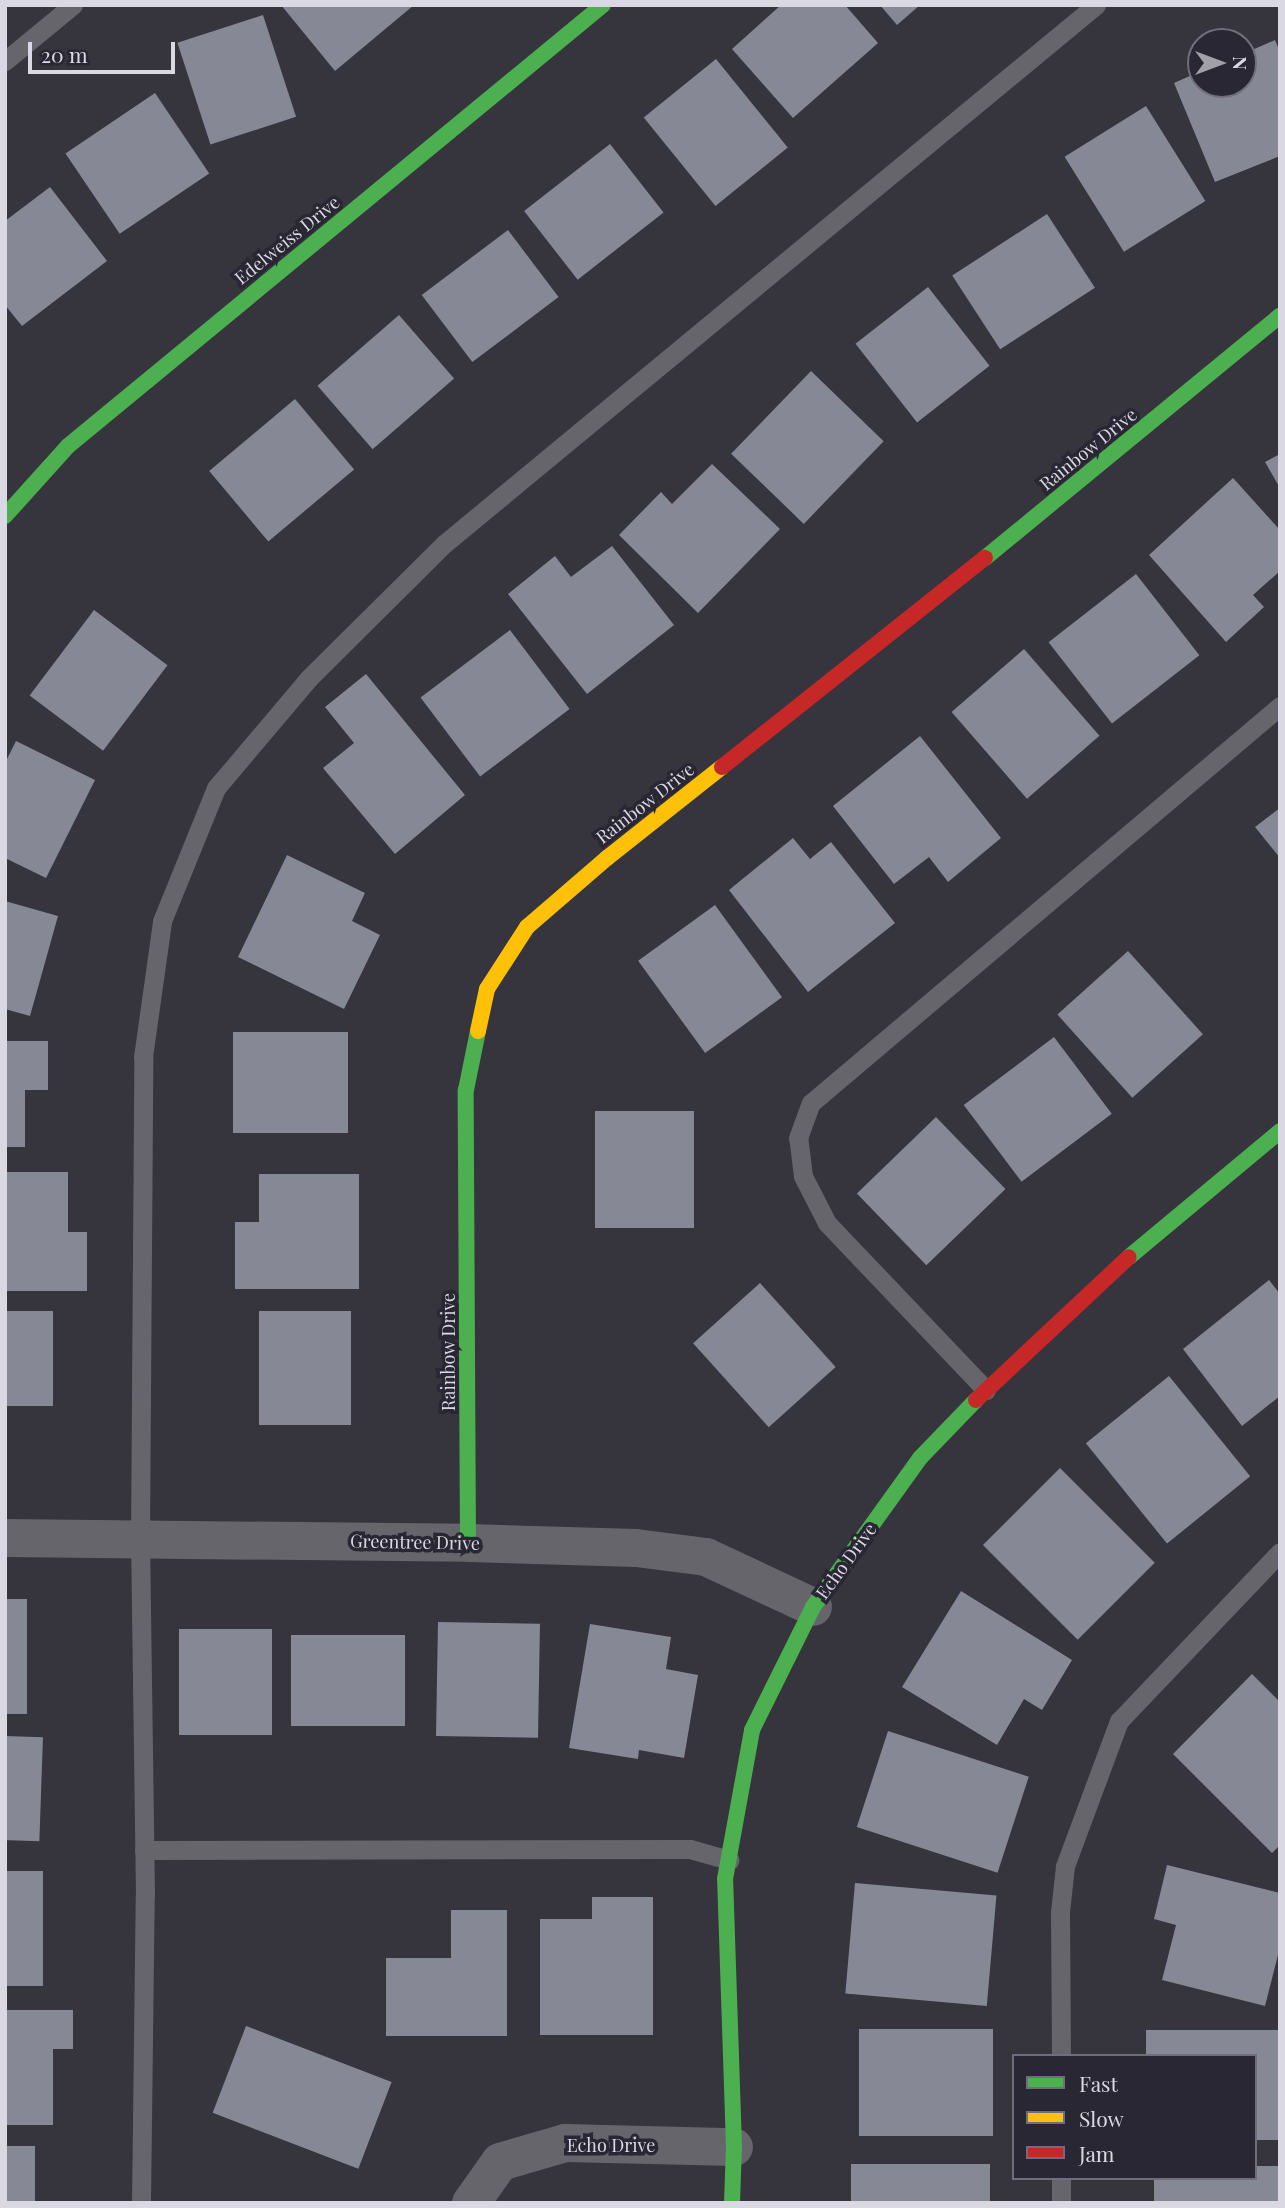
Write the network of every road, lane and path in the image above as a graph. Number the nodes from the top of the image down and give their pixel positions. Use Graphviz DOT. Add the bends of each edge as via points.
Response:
graph roads {
  1 [pos="73,5"];
  2 [pos="603,5"];
  3 [pos="1096,5"];
  4 [pos="5,61"];
  5 [pos="1280,316"];
  6 [pos="5,516"];
  7 [pos="1280,706"];
  8 [pos="1280,1131"];
  9 [pos="986,1390"];
  10 [pos="5,1538"];
  11 [pos="140,1539"];
  12 [pos="468,1543"];
  13 [pos="1280,1552"];
  14 [pos="813,1607"];
  15 [pos="144,1850"];
  16 [pos="729,1860"];
  17 [pos="1061,2054"];
  18 [pos="734,2147"];
  19 [pos="1061,2180"];
  20 [pos="141,2203"];
  21 [pos="471,2203"];
  22 [pos="732,2203"];
  23 [pos="1061,2203"];
  1 -- 4 [label="lane"];
  2 -- 6 [label="street, Edelweiss Drive" via="68,446"];
  3 -- 11 [label="lane" via="444,544 309,678 216,788 162,921 143,1057"];
  5 -- 12 [label="street, Rainbow Drive" via="527,927 487,989 466,1090"];
  7 -- 9 [label="lane" via="811,1103 798,1138 803,1176 827,1223"];
  8 -- 9 [label="street, Echo Drive" via="1156,1233"];
  9 -- 14 [label="street, Echo Drive" via="920,1458"];
  10 -- 11 [label="street, Greentree Drive"];
  11 -- 12 [label="street, Greentree Drive"];
  11 -- 15 [label="lane"];
  12 -- 14 [label="street, Greentree Drive" via="636,1548 706,1557"];
  13 -- 17 [label="lane" via="1119,1721 1065,1866 1060,1912"];
  14 -- 16 [label="street, Echo Drive" via="752,1730"];
  15 -- 16 [label="lane" via="690,1850"];
  15 -- 20 [label="lane"];
  16 -- 18 [label="street, Echo Drive" via="725,1879"];
  18 -- 21 [label="street, Echo Drive" via="565,2143 500,2162"];
  18 -- 22 [label="street, Echo Drive"];
  19 -- 23 [label="lane"];
}
